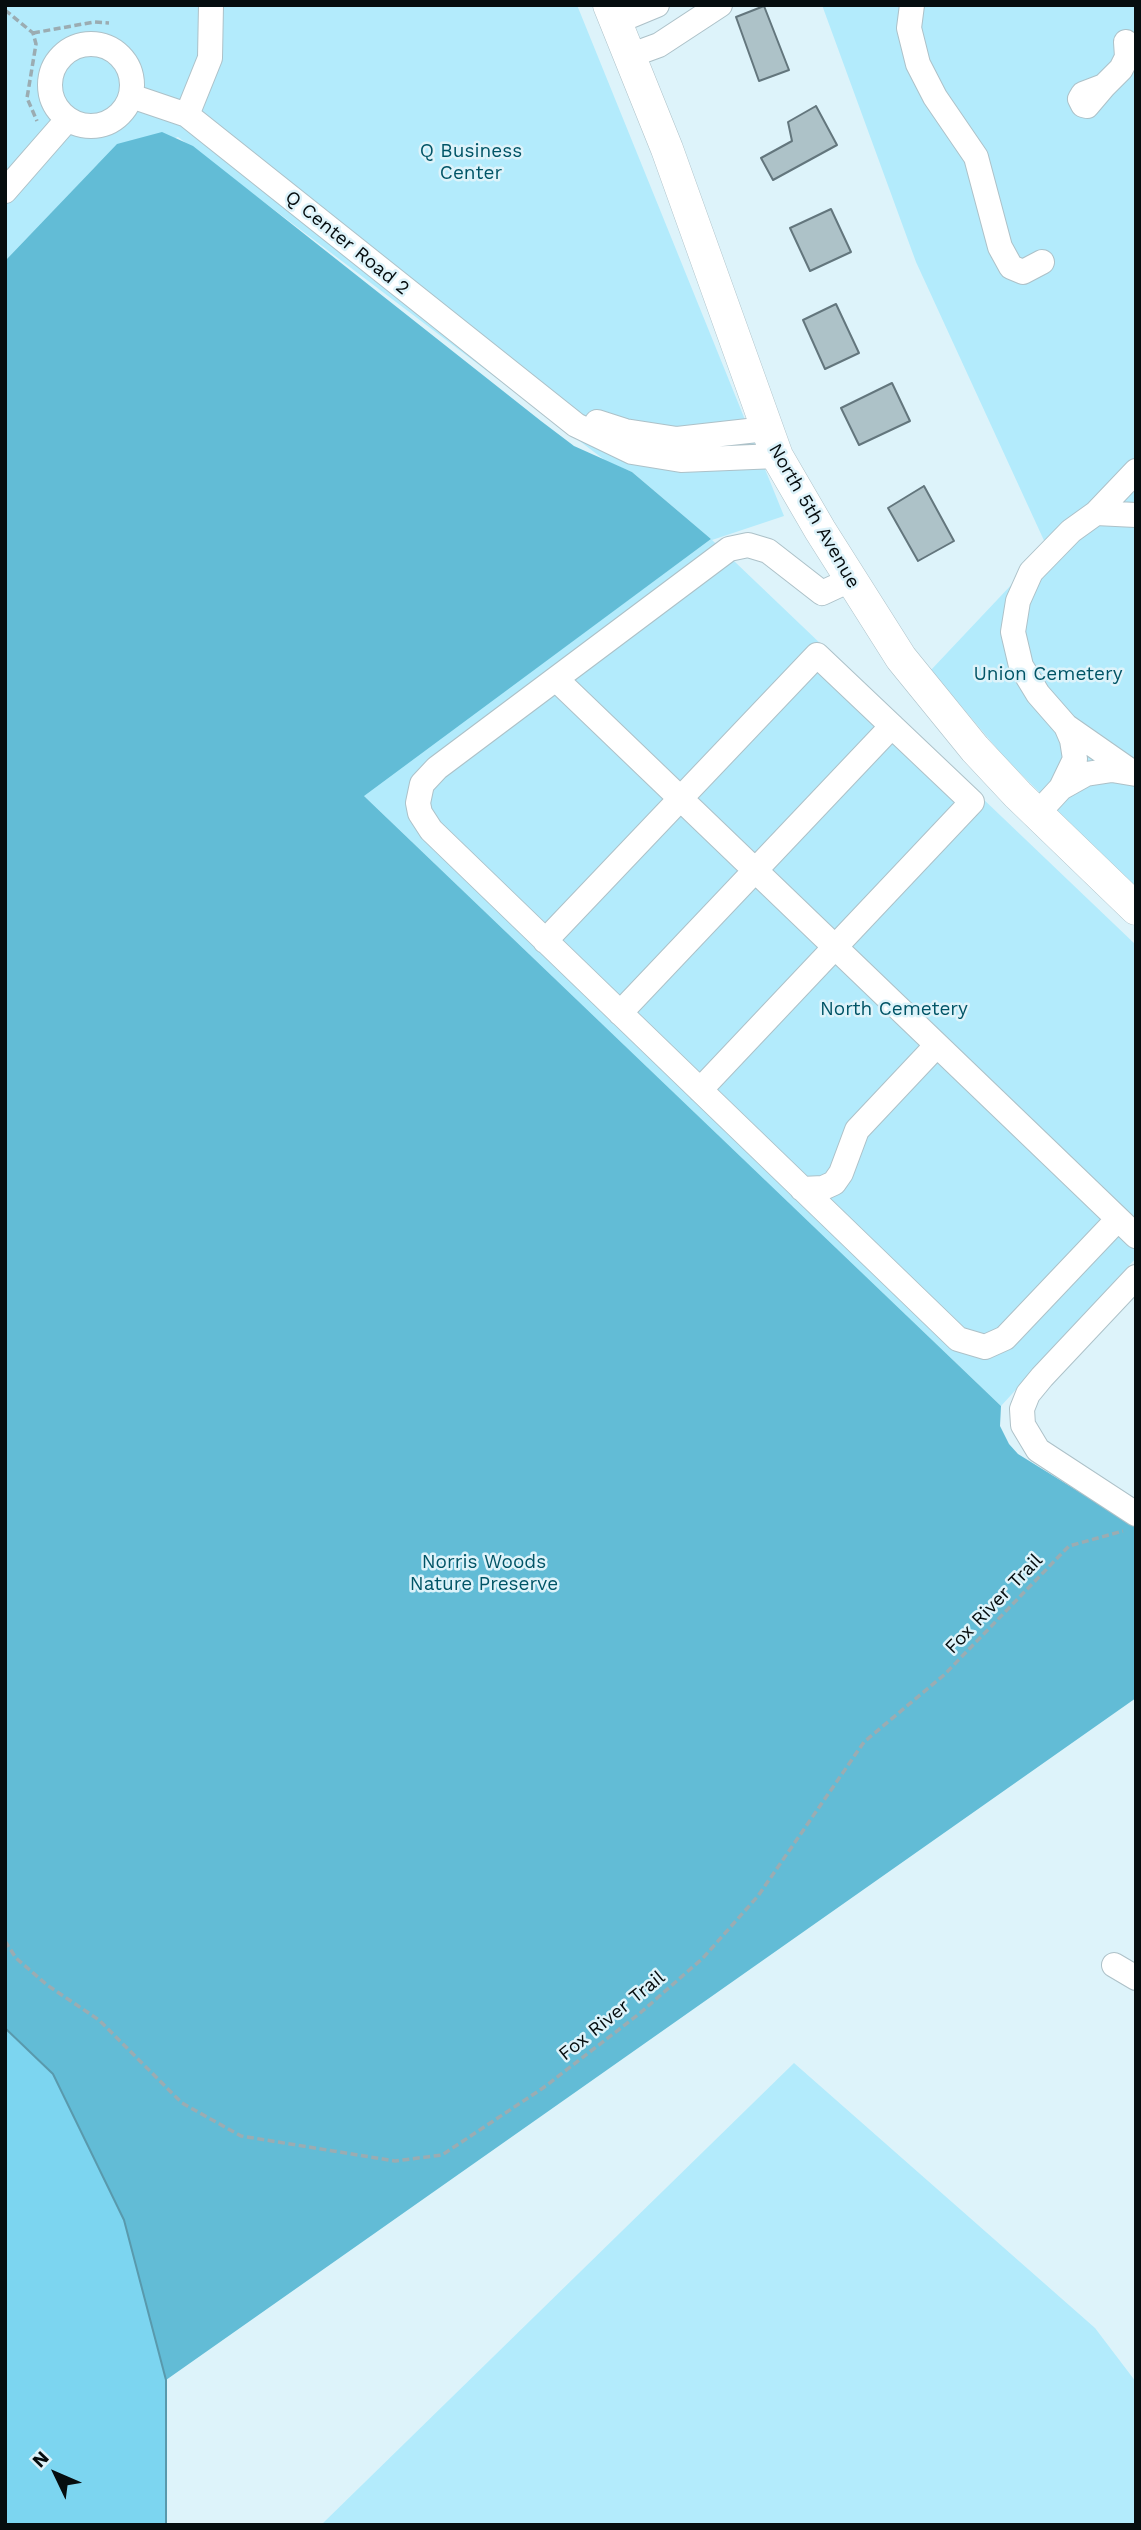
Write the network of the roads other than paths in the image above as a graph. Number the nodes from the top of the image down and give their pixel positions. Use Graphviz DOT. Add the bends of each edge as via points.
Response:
graph roads {
  1 [pos="211,5"];
  2 [pos="657,5"];
  3 [pos="720,5"];
  4 [pos="912,5"];
  5 [pos="612,14"];
  6 [pos="1126,42"];
  7 [pos="629,56"];
  8 [pos="1104,86"];
  9 [pos="131,96"];
  10 [pos="187,115"];
  11 [pos="59,128"];
  12 [pos="5,191"];
  13 [pos="1042,262"];
  14 [pos="772,443"];
  15 [pos="1136,471"];
  16 [pos="1096,513"];
  17 [pos="1136,515"];
  18 [pos="850,580"];
  19 [pos="556,679"];
  20 [pos="892,726"];
  21 [pos="1066,726"];
  22 [pos="1136,774"];
  23 [pos="1061,788"];
  24 [pos="682,799"];
  25 [pos="1037,814"];
  26 [pos="755,870"];
  27 [pos="1136,909"];
  28 [pos="545,941"];
  29 [pos="836,948"];
  30 [pos="620,1013"];
  31 [pos="937,1045"];
  32 [pos="700,1090"];
  33 [pos="802,1189"];
  34 [pos="1118,1219"];
  35 [pos="1136,1236"];
  36 [pos="1136,1277"];
  37 [pos="1133,1520"];
  38 [pos="1114,1965"];
  39 [pos="1136,1978"];
  1 -- 10 [label="street" via="210,58"];
  2 -- 5 [label="street"];
  3 -- 7 [label="street" via="659,45"];
  4 -- 13 [label="street" via="909,28 918,64 976,157 1000,247 1011,267 1023,272"];
  5 -- 7 [label="main road, North 5th Avenue"];
  6 -- 8 [label="street" via="1121,69"];
  7 -- 14 [label="main road, North 5th Avenue"];
  9 -- 10 [label="street, Q Center Road 2"];
  9 -- 11 [label="street" via="126,108 105,124"];
  9 -- 11 [label="street" via="132,82 121,57 97,44 70,49 59,58 49,83"];
  10 -- 14 [label="street, Q Center Road 2" via="576,425 632,452 681,460"];
  11 -- 12 [label="street"];
  14 -- 18 [label="main road, North 5th Avenue"];
  15 -- 16 [label="street"];
  16 -- 17 [label="street"];
  16 -- 21 [label="street" via="1031,572 1014,617 1021,666"];
  18 -- 19 [label="street" via="822,593 768,551 737,545"];
  18 -- 25 [label="main road, North 5th Avenue" via="901,658 975,749"];
  19 -- 24 [label="street"];
  19 -- 28 [label="street" via="436,768 422,784 418,803 431,830"];
  20 -- 24 [label="street" via="817,655"];
  20 -- 26 [label="street"];
  20 -- 29 [label="street" via="972,802"];
  21 -- 22 [label="street"];
  21 -- 23 [label="street" via="1075,759"];
  22 -- 23 [label="street" via="1101,771"];
  23 -- 25 [label="street"];
  24 -- 26 [label="street"];
  24 -- 28 [label="street"];
  25 -- 27 [label="main road, North 5th Avenue"];
  26 -- 29 [label="street"];
  26 -- 30 [label="street"];
  28 -- 30 [label="street"];
  29 -- 31 [label="street"];
  29 -- 32 [label="street"];
  30 -- 32 [label="street"];
  31 -- 33 [label="street" via="857,1130 834,1183"];
  31 -- 34 [label="street"];
  32 -- 33 [label="street"];
  33 -- 34 [label="street" via="948,1331 985,1348 1004,1338"];
  34 -- 35 [label="street"];
  36 -- 37 [label="street" via="1042,1377 1022,1409 1023,1425 1038,1450"];
  38 -- 39 [label="street"];
}
